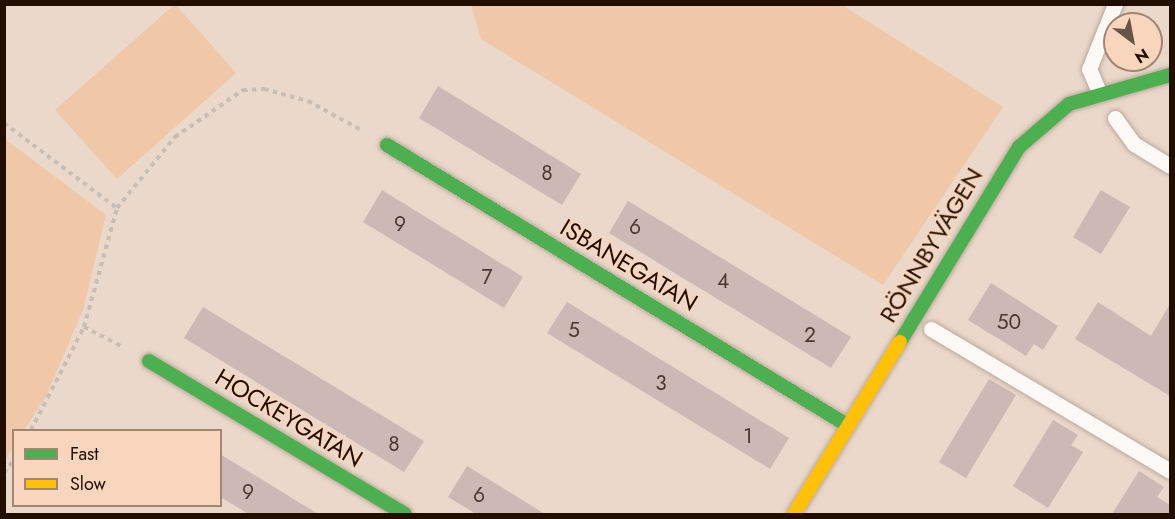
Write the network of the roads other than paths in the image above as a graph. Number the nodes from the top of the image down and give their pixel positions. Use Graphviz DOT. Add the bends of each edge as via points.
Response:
graph roads {
  1 [pos="1115,4"];
  2 [pos="1170,75"];
  3 [pos="1100,92"];
  4 [pos="1115,118"];
  5 [pos="387,145"];
  6 [pos="1170,166"];
  7 [pos="931,329"];
  8 [pos="149,361"];
  9 [pos="847,425"];
  10 [pos="1170,471"];
  11 [pos="405,514"];
  12 [pos="794,514"];
  1 -- 3 [label="lane" via="1089,69"];
  2 -- 3 [label="street, RÖNNBYVÄGEN"];
  3 -- 9 [label="street, RÖNNBYVÄGEN" via="1069,104 1019,147"];
  4 -- 6 [label="lane" via="1134,144"];
  5 -- 9 [label="street, ISBANEGATAN"];
  7 -- 10 [label="lane"];
  8 -- 11 [label="street, HOCKEYGATAN"];
  9 -- 12 [label="street, RÖNNBYVÄGEN"];
}
